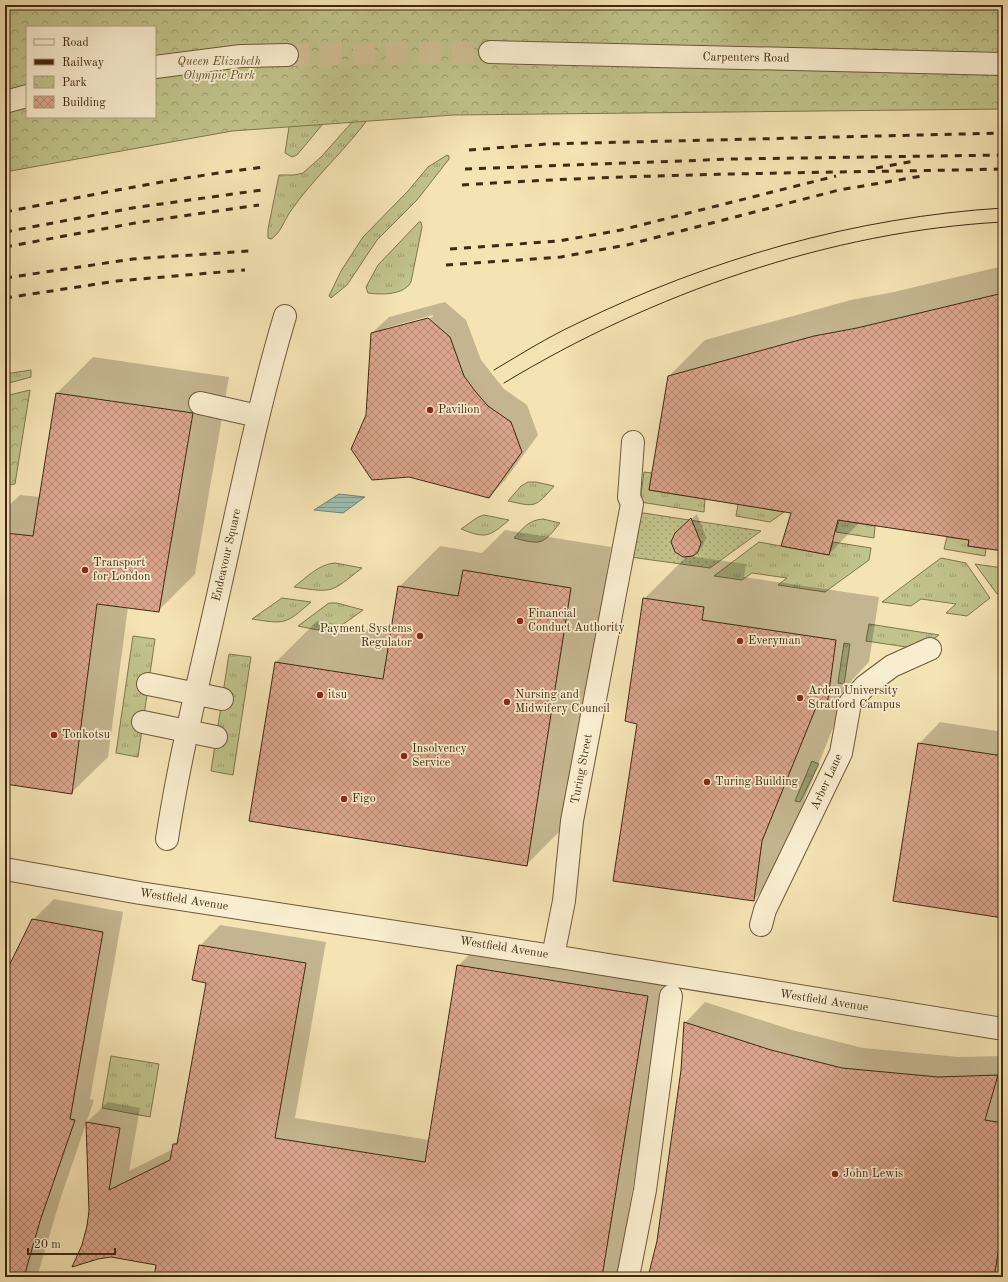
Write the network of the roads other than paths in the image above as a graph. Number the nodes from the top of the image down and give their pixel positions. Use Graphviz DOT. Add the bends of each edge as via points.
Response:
graph roads {
  1 [pos="490,52"];
  2 [pos="287,55"];
  3 [pos="1003,64"];
  4 [pos="156,67"];
  5 [pos="26,96"];
  6 [pos="5,102"];
  7 [pos="285,316"];
  8 [pos="200,403"];
  9 [pos="258,416"];
  10 [pos="633,442"];
  11 [pos="930,649"];
  12 [pos="148,684"];
  13 [pos="196,693"];
  14 [pos="222,699"];
  15 [pos="143,722"];
  16 [pos="187,730"];
  17 [pos="216,737"];
  18 [pos="167,839"];
  19 [pos="5,869"];
  20 [pos="761,925"];
  21 [pos="553,956"];
  22 [pos="671,996"];
  23 [pos="1003,1029"];
  24 [pos="628,1277"];
  1 -- 3 [label="street, Carpenters Road"];
  2 -- 4 [label="street" via="241,56"];
  5 -- 6 [label="street"];
  7 -- 9 [label="street, Endeavour Square"];
  8 -- 9 [label="street"];
  9 -- 13 [label="street, Endeavour Square"];
  10 -- 21 [label="street, Turing Street" via="629,497 632,504 572,821 564,901"];
  11 -- 20 [label="street, Arber Lane" via="892,666 865,686 850,703 841,753"];
  12 -- 13 [label="street"];
  13 -- 14 [label="street"];
  13 -- 16 [label="street, Endeavour Square"];
  15 -- 16 [label="street"];
  16 -- 17 [label="street"];
  16 -- 18 [label="street, Endeavour Square"];
  19 -- 21 [label="street, Westfield Avenue" via="140,893"];
  21 -- 23 [label="street, Westfield Avenue"];
  22 -- 24 [label="street" via="645,1190"];
}
